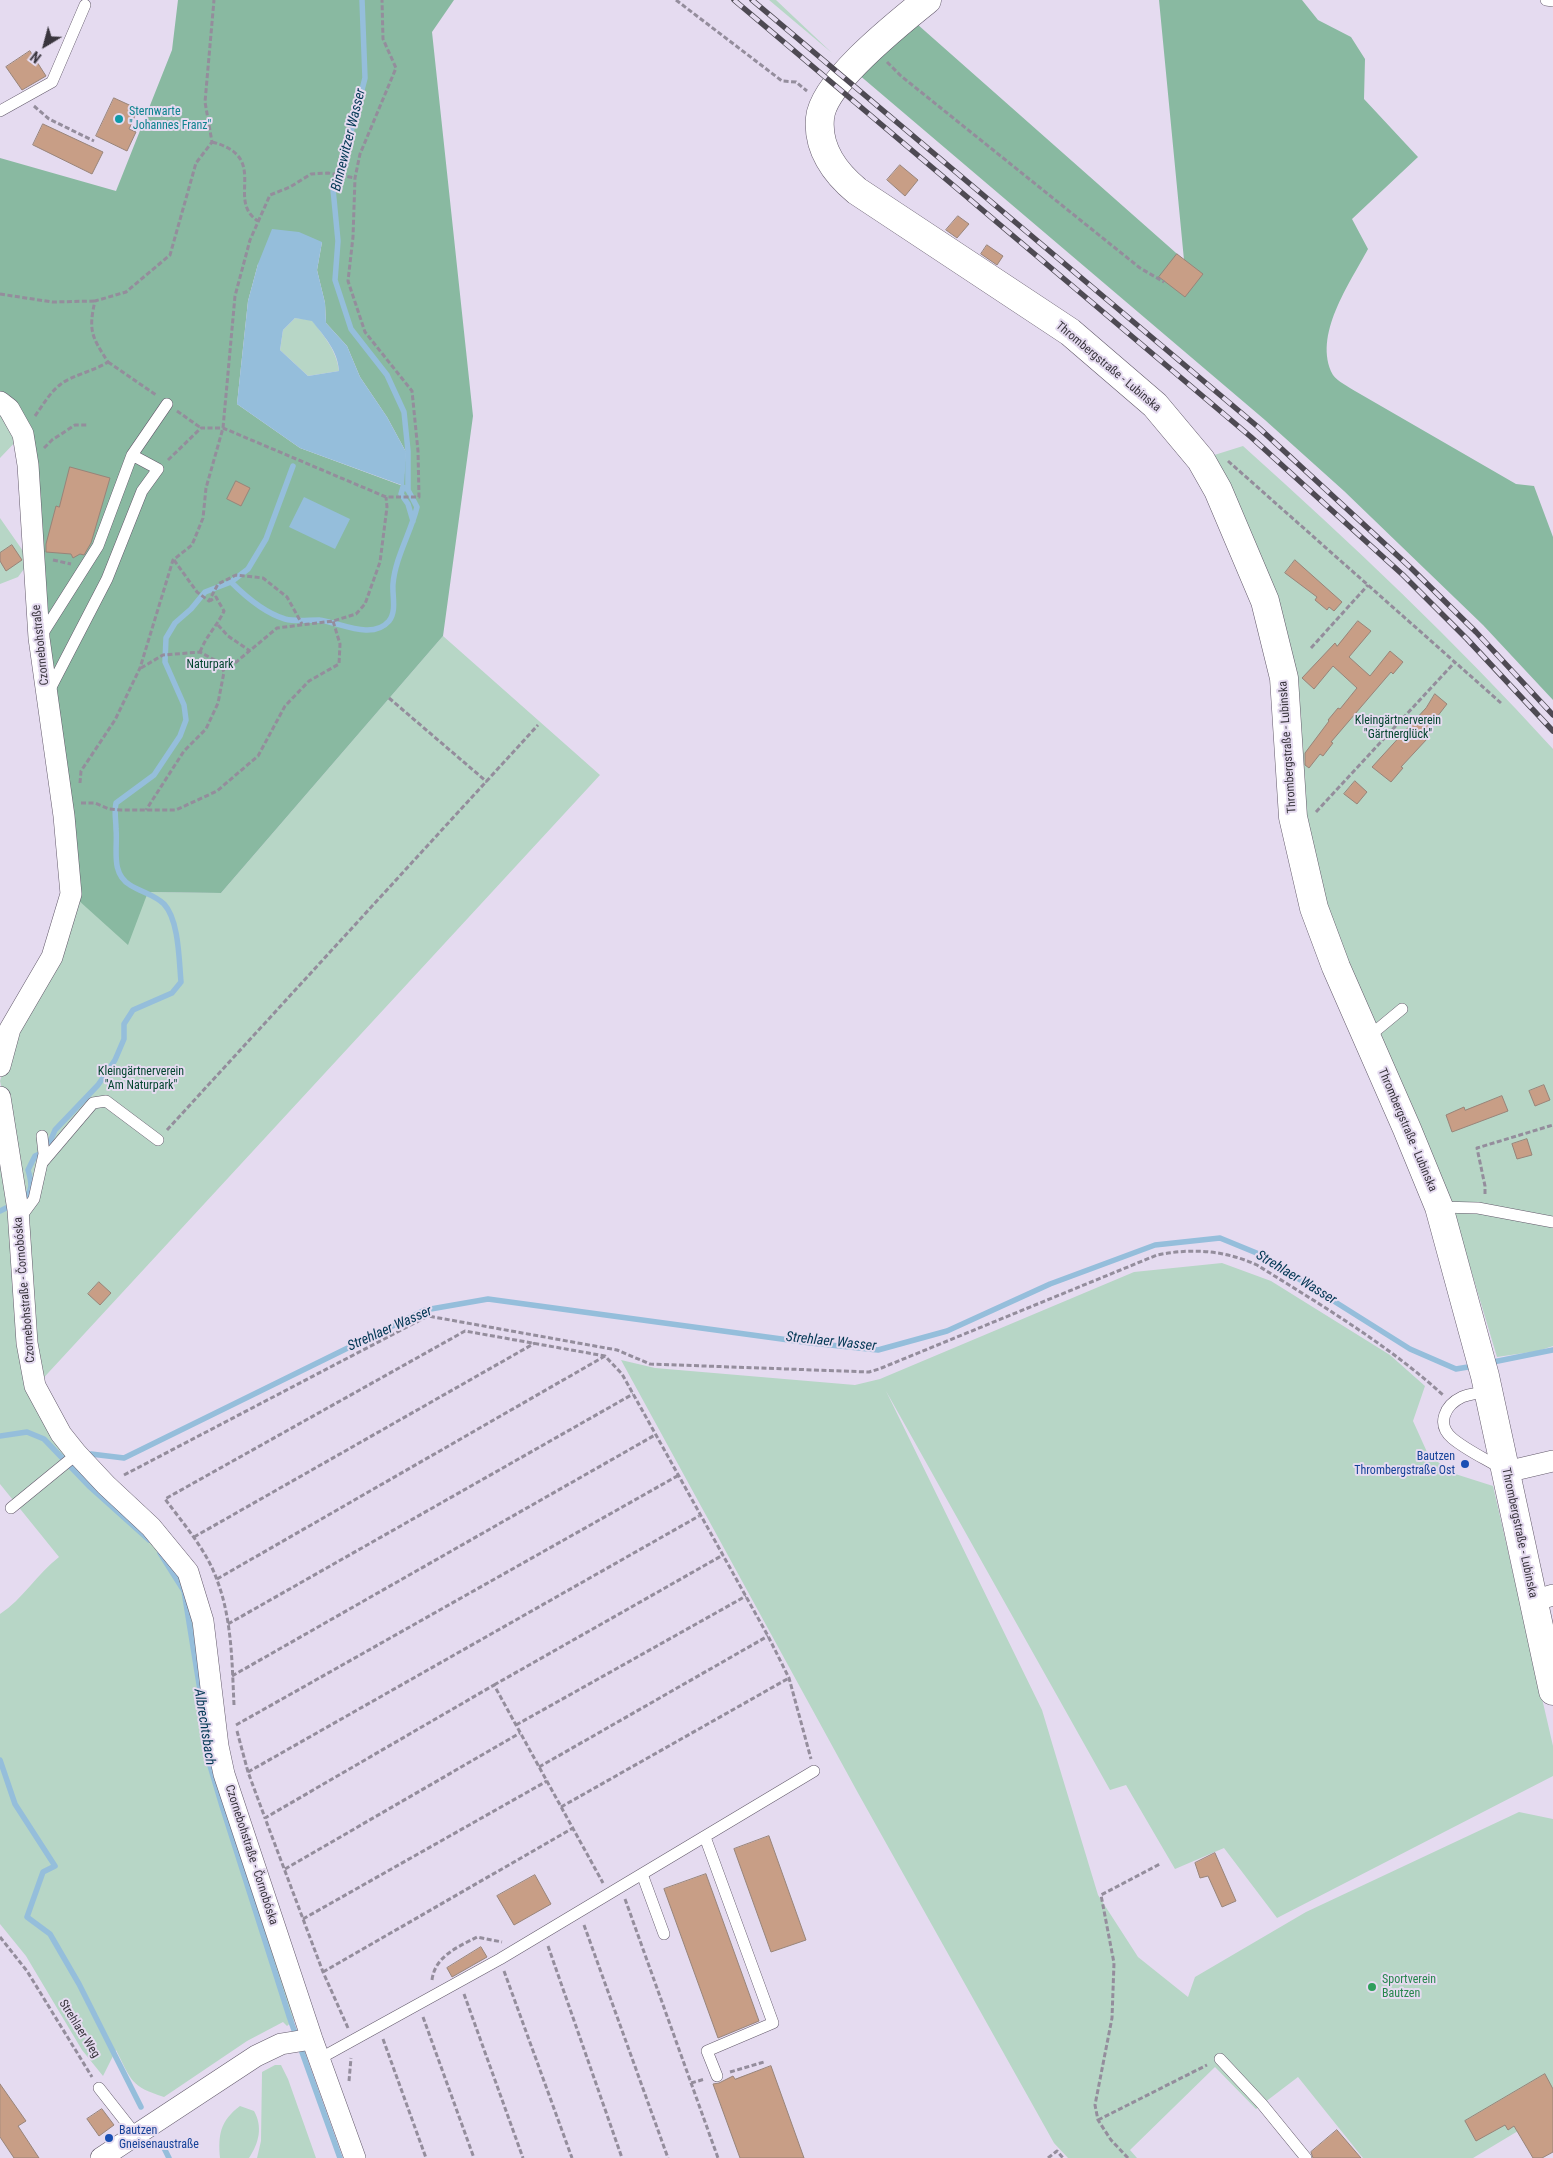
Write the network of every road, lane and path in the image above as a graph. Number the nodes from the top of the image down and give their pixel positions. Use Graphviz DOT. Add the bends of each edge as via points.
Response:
graph roads {
  1 [pos="214,0"];
  2 [pos="382,0"];
  3 [pos="676,0"];
  4 [pos="927,0"];
  5 [pos="1546,0"];
  6 [pos="1553,1"];
  7 [pos="86,5"];
  8 [pos="871,47"];
  9 [pos="822,108"];
  10 [pos="0,111"];
  11 [pos="40,113"];
  12 [pos="94,141"];
  13 [pos="212,142"];
  14 [pos="354,178"];
  15 [pos="258,221"];
  16 [pos="1164,282"];
  17 [pos="0,294"];
  18 [pos="95,301"];
  19 [pos="108,362"];
  20 [pos="0,402"];
  21 [pos="167,404"];
  22 [pos="88,425"];
  23 [pos="202,428"];
  24 [pos="223,428"];
  25 [pos="23,434"];
  26 [pos="132,455"];
  27 [pos="1221,455"];
  28 [pos="28,464"];
  29 [pos="158,469"];
  30 [pos="386,496"];
  31 [pos="32,554"];
  32 [pos="173,560"];
  33 [pos="86,566"];
  34 [pos="1368,585"];
  35 [pos="209,601"];
  36 [pos="333,621"];
  37 [pos="302,624"];
  38 [pos="218,625"];
  39 [pos="39,638"];
  40 [pos="1311,648"];
  41 [pos="250,651"];
  42 [pos="200,652"];
  43 [pos="1455,662"];
  44 [pos="220,663"];
  45 [pos="140,668"];
  46 [pos="47,695"];
  47 [pos="389,698"];
  48 [pos="1501,703"];
  49 [pos="538,725"];
  50 [pos="487,782"];
  51 [pos="80,787"];
  52 [pos="79,795"];
  53 [pos="146,811"];
  54 [pos="1315,812"];
  55 [pos="1402,1009"];
  56 [pos="1367,1038"];
  57 [pos="0,1066"];
  58 [pos="0,1097"];
  59 [pos="1553,1125"];
  60 [pos="42,1136"];
  61 [pos="158,1140"];
  62 [pos="43,1156"];
  63 [pos="1439,1207"];
  64 [pos="1478,1208"];
  65 [pos="18,1209"];
  66 [pos="1553,1222"];
  67 [pos="535,1343"];
  68 [pos="605,1356"];
  69 [pos="1485,1375"];
  70 [pos="633,1394"];
  71 [pos="1452,1404"];
  72 [pos="655,1434"];
  73 [pos="70,1459"];
  74 [pos="1553,1461"];
  75 [pos="1506,1472"];
  76 [pos="679,1475"];
  77 [pos="106,1485"];
  78 [pos="165,1499"];
  79 [pos="11,1508"];
  80 [pos="699,1516"];
  81 [pos="194,1537"];
  82 [pos="723,1556"];
  83 [pos="217,1579"];
  84 [pos="746,1596"];
  85 [pos="1543,1598"];
  86 [pos="228,1624"];
  87 [pos="768,1636"];
  88 [pos="789,1678"];
  89 [pos="494,1684"];
  90 [pos="211,1688"];
  91 [pos="1553,1691"];
  92 [pos="236,1725"];
  93 [pos="516,1725"];
  94 [pos="520,1733"];
  95 [pos="539,1767"];
  96 [pos="814,1771"];
  97 [pos="248,1772"];
  98 [pos="547,1781"];
  99 [pos="561,1807"];
  100 [pos="573,1828"];
  101 [pos="705,1837"];
  102 [pos="1160,1864"];
  103 [pos="285,1869"];
  104 [pos="642,1874"];
  105 [pos="620,1887"];
  106 [pos="609,1894"];
  107 [pos="579,1911"];
  108 [pos="303,1919"];
  109 [pos="543,1932"];
  110 [pos="664,1934"];
  111 [pos="0,1937"];
  112 [pos="516,1949"];
  113 [pos="500,1959"];
  114 [pos="323,1972"];
  115 [pos="460,1982"];
  116 [pos="430,1998"];
  117 [pos="419,2004"];
  118 [pos="379,2026"];
  119 [pos="298,2041"];
  120 [pos="354,2041"];
  121 [pos="1220,2059"];
  122 [pos="319,2060"];
  123 [pos="717,2076"];
  124 [pos="99,2088"];
  125 [pos="352,2088"];
  126 [pos="1098,2120"];
  127 [pos="136,2135"];
  128 [pos="101,2158"];
  129 [pos="355,2158"];
  130 [pos="426,2158"];
  131 [pos="474,2158"];
  132 [pos="522,2158"];
  133 [pos="572,2158"];
  134 [pos="622,2158"];
  135 [pos="668,2158"];
  136 [pos="718,2158"];
  137 [pos="1048,2158"];
  138 [pos="1063,2158"];
  139 [pos="1128,2158"];
  140 [pos="1306,2158"];
  1 -- 13 [label="path" via="205,102"];
  2 -- 14 [label="path" via="383,38 396,68 360,154"];
  3 -- 9 [label="path" via="782,81 796,82 814,96"];
  4 -- 8 [label="street"];
  5 -- 6 [label="lane"];
  7 -- 10 [label="lane" via="52,82"];
  8 -- 9 [label="street"];
  8 -- 16 [label="path" via="901,76 1117,250"];
  9 -- 56 [label="street, Thrombergstraße - Lubinska" via="820,134 826,153 847,182 1070,332 1155,405 1201,460 1218,490 1265,601 1284,678 1293,817 1314,908"];
  11 -- 12 [label="path"];
  13 -- 15 [label="path" via="237,152 244,167 244,203"];
  13 -- 18 [label="path" via="196,163 170,255 126,292"];
  14 -- 15 [label="path" via="328,173 311,174 270,195"];
  14 -- 30 [label="path" via="348,281 365,332 412,391 416,415 419,497"];
  15 -- 24 [label="path" via="235,296"];
  17 -- 18 [label="path" via="52,302"];
  18 -- 19 [label="path" via="90,320 93,338"];
  19 -- 21 [label="path"];
  19 -- 25 [label="path" via="62,383 50,394"];
  20 -- 25 [label="street, Czornebohstraße" via="9,410"];
  21 -- 23 [label="path"];
  21 -- 26 [label="lane"];
  22 -- 28 [label="path" via="75,425 52,440"];
  23 -- 24 [label="path"];
  23 -- 29 [label="path"];
  24 -- 30 [label="path"];
  24 -- 32 [label="path" via="206,488 203,518 192,545"];
  25 -- 28 [label="street, Czornebohstraße"];
  26 -- 29 [label="lane"];
  26 -- 33 [label="lane" via="98,546"];
  27 -- 34 [label="path"];
  28 -- 31 [label="street, Czornebohstraße"];
  29 -- 46 [label="lane" via="142,491 107,579"];
  30 -- 36 [label="path" via="380,562 365,604 356,614"];
  31 -- 33 [label="path"];
  31 -- 39 [label="street, Czornebohstraße"];
  32 -- 35 [label="path" via="197,592"];
  32 -- 45 [label="path"];
  33 -- 39 [label="lane"];
  34 -- 40 [label="path"];
  34 -- 43 [label="path"];
  35 -- 37 [label="path" via="218,584 236,574 263,578 287,597"];
  35 -- 38 [label="path" via="216,596 224,611"];
  36 -- 37 [label="path"];
  36 -- 53 [label="path" via="340,644 339,664 309,681 285,706 258,756 217,791 176,810"];
  37 -- 41 [label="path" via="277,628"];
  38 -- 41 [label="path"];
  38 -- 42 [label="path" via="206,637"];
  39 -- 46 [label="street, Czornebohstraße"];
  41 -- 44 [label="path" via="235,663"];
  42 -- 44 [label="path"];
  42 -- 45 [label="path" via="163,655"];
  43 -- 48 [label="path"];
  43 -- 54 [label="path"];
  44 -- 53 [label="path" via="224,672 218,703 206,729 184,751"];
  45 -- 51 [label="path" via="115,720 81,771"];
  46 -- 57 [label="street, Czornebohstraße" via="71,894 52,957 10,1029"];
  47 -- 50 [label="path"];
  49 -- 50 [label="path"];
  50 -- 61 [label="path"];
  52 -- 53 [label="path" via="78,803"];
  55 -- 56 [label="lane"];
  56 -- 63 [label="street, Thrombergstraße - Lubinska"];
  58 -- 65 [label="street, Czornebohstraße - Čornobóska"];
  59 -- 64 [label="path" via="1477,1148 1486,1186 1484,1201"];
  60 -- 62 [label="lane"];
  61 -- 62 [label="lane" via="106,1101 93,1103"];
  62 -- 65 [label="lane" via="34,1199"];
  63 -- 64 [label="lane"];
  63 -- 69 [label="street, Thrombergstraße - Lubinska"];
  64 -- 66 [label="lane"];
  65 -- 73 [label="street, Czornebohstraße - Čornobóska" via="27,1343 35,1386 61,1434"];
  67 -- 68 [label="path"];
  67 -- 78 [label="path" via="464,1331"];
  67 -- 81 [label="path"];
  68 -- 70 [label="path" via="622,1374"];
  68 -- 83 [label="path"];
  69 -- 71 [label="lane"];
  69 -- 75 [label="street, Thrombergstraße - Lubinska"];
  70 -- 72 [label="path"];
  70 -- 86 [label="path"];
  71 -- 75 [label="lane" via="1444,1414 1443,1422 1451,1437"];
  71 -- 77 [label="path" via="1414,1369 1257,1265 1223,1253 1190,1250 1157,1255 869,1372 650,1364 617,1350 428,1316"];
  72 -- 76 [label="path"];
  72 -- 90 [label="path"];
  73 -- 77 [label="street, Czornebohstraße - Čornobóska"];
  73 -- 79 [label="lane"];
  74 -- 75 [label="street"];
  75 -- 85 [label="street, Thrombergstraße - Lubinska"];
  76 -- 80 [label="path"];
  76 -- 92 [label="path"];
  77 -- 90 [label="street, Czornebohstraße - Čornobóska" via="151,1527 188,1572 203,1621"];
  80 -- 82 [label="path"];
  80 -- 97 [label="path"];
  82 -- 84 [label="path"];
  82 -- 89 [label="path"];
  84 -- 87 [label="path"];
  84 -- 93 [label="path"];
  85 -- 91 [label="street, Thrombergstraße - Lubinska"];
  87 -- 88 [label="path"];
  87 -- 95 [label="path"];
  88 -- 96 [label="path"];
  88 -- 99 [label="path"];
  89 -- 93 [label="path"];
  89 -- 103 [label="path" via="265,1818"];
  90 -- 119 [label="street, Czornebohstraße - Čornobóska" via="224,1774"];
  93 -- 94 [label="path"];
  94 -- 95 [label="path"];
  94 -- 103 [label="path"];
  95 -- 98 [label="path"];
  96 -- 101 [label="lane"];
  98 -- 99 [label="path"];
  98 -- 108 [label="path"];
  99 -- 100 [label="path"];
  100 -- 106 [label="path"];
  100 -- 114 [label="path"];
  101 -- 104 [label="lane"];
  101 -- 123 [label="lane" via="773,2023 707,2051"];
  102 -- 126 [label="path" via="1101,1895 1114,1963 1112,2018 1095,2105"];
  103 -- 108 [label="path"];
  104 -- 105 [label="lane"];
  104 -- 110 [label="lane"];
  105 -- 106 [label="lane"];
  105 -- 136 [label="path"];
  106 -- 107 [label="lane"];
  107 -- 109 [label="lane"];
  107 -- 135 [label="path"];
  108 -- 114 [label="path"];
  109 -- 112 [label="lane"];
  109 -- 134 [label="path"];
  111 -- 124 [label="path, Strehlaer Weg" via="27,1971"];
  112 -- 113 [label="lane"];
  112 -- 116 [label="path" via="496,1939 477,1936 444,1955 433,1972"];
  113 -- 115 [label="lane"];
  113 -- 133 [label="path"];
  114 -- 120 [label="path"];
  115 -- 116 [label="lane"];
  115 -- 132 [label="path"];
  116 -- 117 [label="lane"];
  117 -- 118 [label="lane"];
  117 -- 131 [label="path"];
  118 -- 120 [label="lane"];
  118 -- 130 [label="path"];
  119 -- 122 [label="street, Czornebohstraße - Čornobóska"];
  119 -- 127 [label="street" via="256,2056"];
  120 -- 122 [label="lane"];
  120 -- 125 [label="path" via="349,2080"];
  121 -- 126 [label="path"];
  121 -- 140 [label="lane"];
  122 -- 129 [label="street, Czornebohstraße - Čornobóska"];
  124 -- 127 [label="lane"];
  126 -- 139 [label="path"];
  127 -- 128 [label="street"];
  137 -- 138 [label="path" via="1057,2151"];
}
